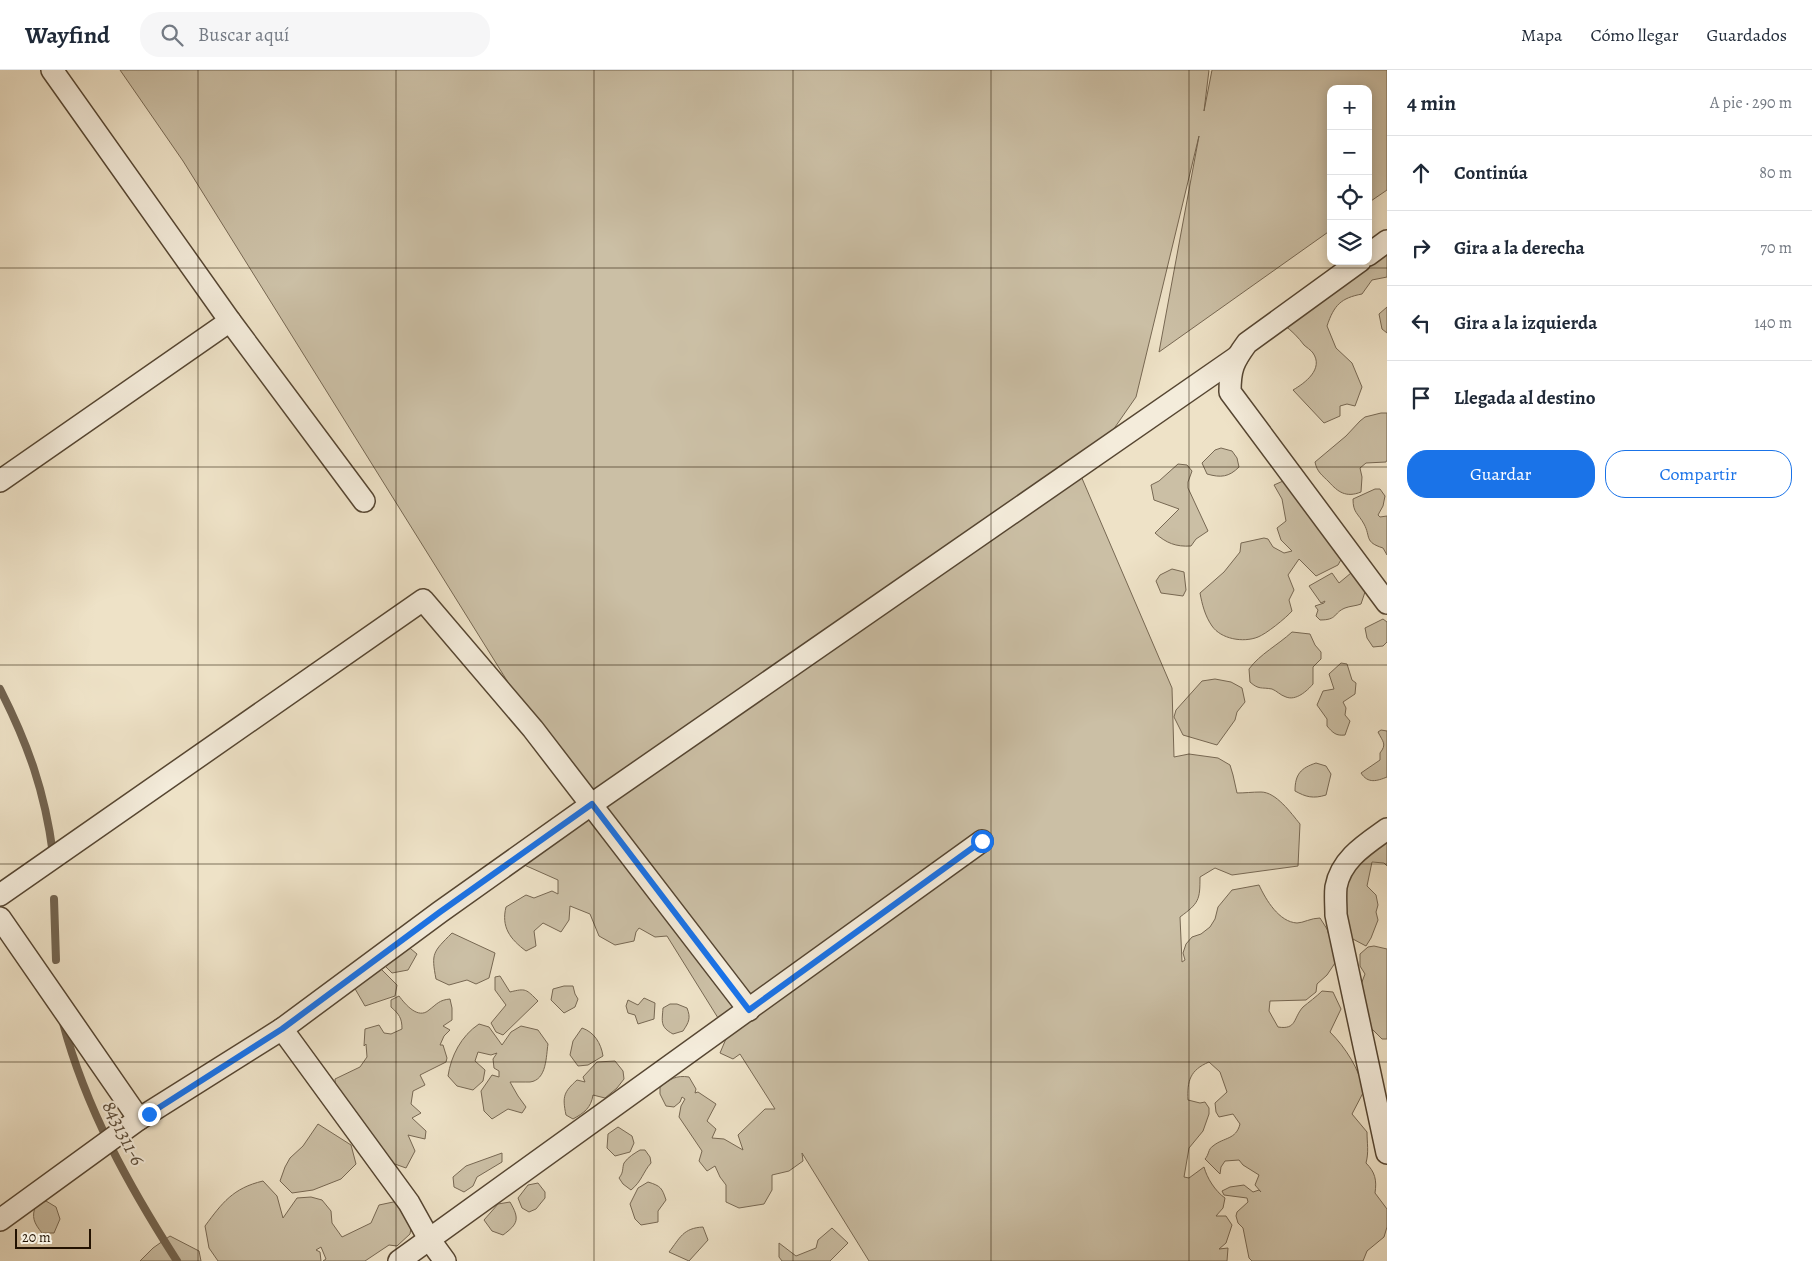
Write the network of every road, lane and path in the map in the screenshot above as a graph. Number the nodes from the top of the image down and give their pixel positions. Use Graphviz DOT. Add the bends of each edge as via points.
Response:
graph roads {
  1 [pos="52,70"];
  2 [pos="1387,241"];
  3 [pos="1372,252"];
  4 [pos="1354,265"];
  5 [pos="230,321"];
  6 [pos="1237,357"];
  7 [pos="0,481"];
  8 [pos="364,501"];
  9 [pos="1387,603"];
  10 [pos="592,804"];
  11 [pos="1387,829"];
  12 [pos="982,841"];
  13 [pos="0,895"];
  14 [pos="0,918"];
  15 [pos="749,1010"];
  16 [pos="282,1029"];
  17 [pos="139,1119"];
  18 [pos="1387,1153"];
  19 [pos="0,1220"];
  20 [pos="429,1239"];
  21 [pos="398,1261"];
  22 [pos="445,1261"];
  1 -- 5 [label="street"];
  2 -- 3 [label="street"];
  4 -- 6 [label="street" via="1247,343"];
  5 -- 7 [label="street"];
  5 -- 8 [label="street"];
  6 -- 9 [label="street" via="1230,374 1230,392"];
  6 -- 10 [label="street"];
  10 -- 13 [label="street" via="423,600"];
  10 -- 15 [label="street"];
  10 -- 16 [label="street"];
  11 -- 18 [label="street" via="1363,845 1345,864 1336,886 1336,915"];
  12 -- 15 [label="street"];
  14 -- 17 [label="street"];
  15 -- 20 [label="street"];
  16 -- 17 [label="street"];
  16 -- 20 [label="street" via="408,1203"];
  17 -- 19 [label="street"];
  20 -- 21 [label="street"];
  20 -- 22 [label="street"];
}
